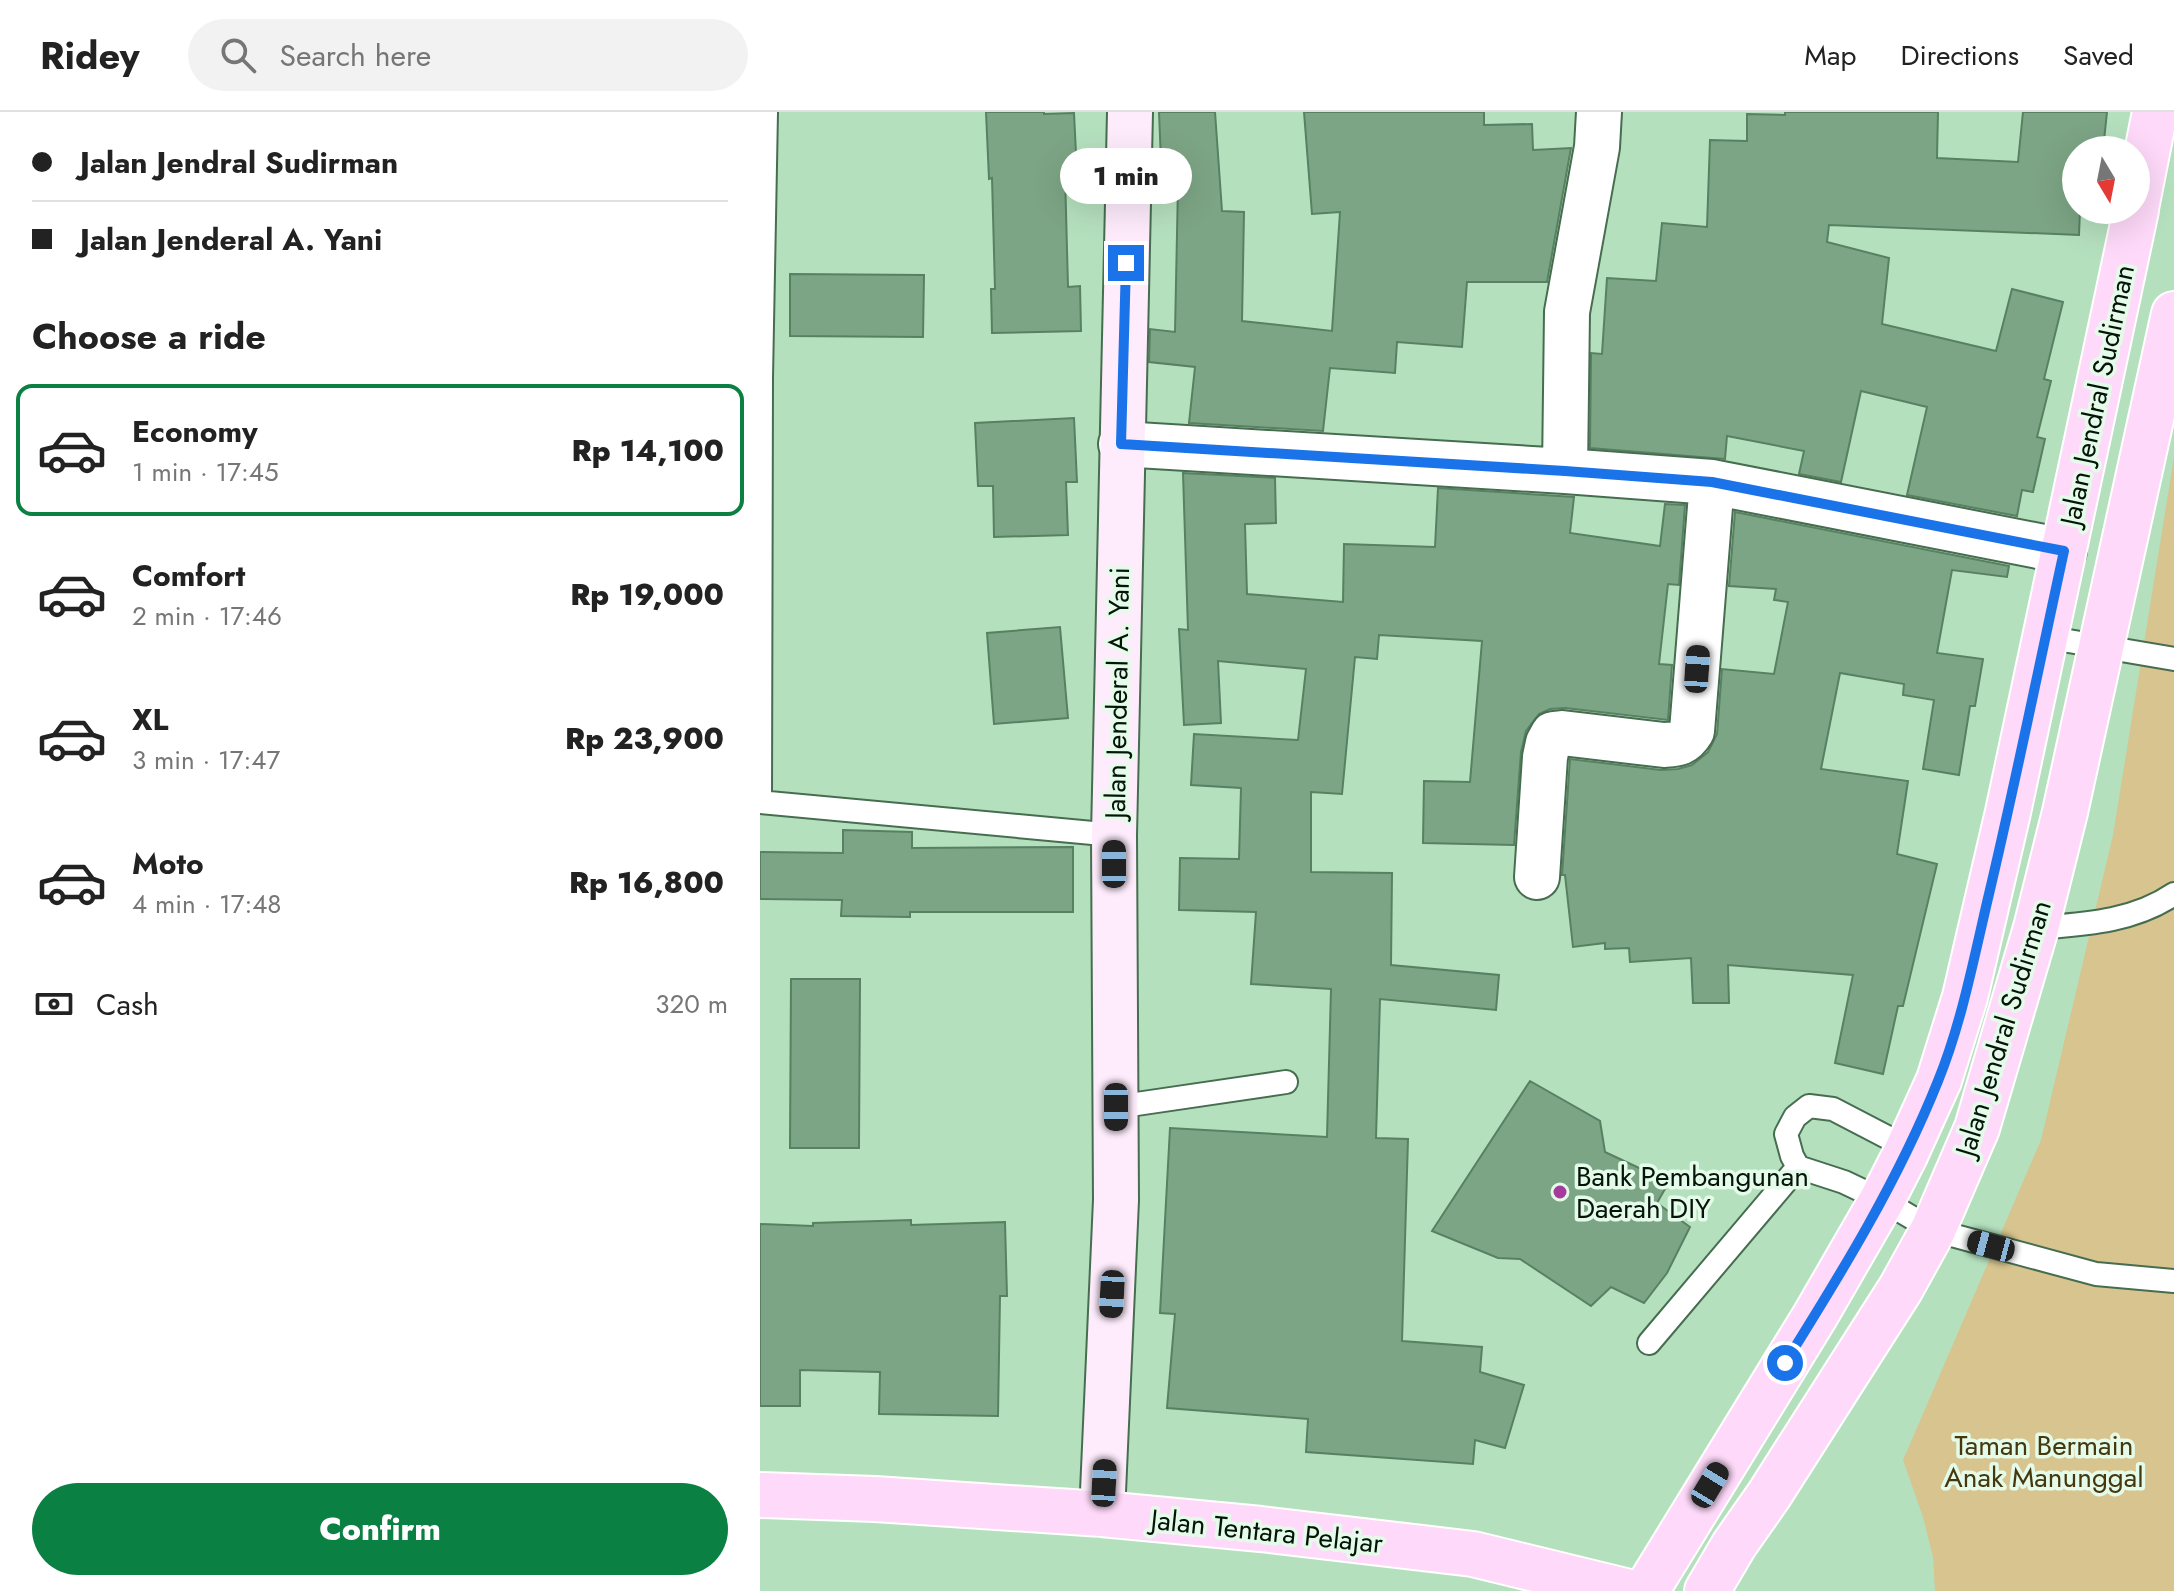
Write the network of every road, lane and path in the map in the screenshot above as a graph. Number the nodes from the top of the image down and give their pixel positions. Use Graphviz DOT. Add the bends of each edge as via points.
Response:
graph roads {
  1 [pos="766,112"];
  2 [pos="1130,112"];
  3 [pos="1599,112"];
  4 [pos="2155,112"];
  5 [pos="2150,138"];
  6 [pos="2133,224"];
  7 [pos="2174,314"];
  8 [pos="1121,444"];
  9 [pos="1565,471"];
  10 [pos="1712,482"];
  11 [pos="2064,551"];
  12 [pos="2045,637"];
  13 [pos="2101,647"];
  14 [pos="2174,659"];
  15 [pos="760,802"];
  16 [pos="1114,835"];
  17 [pos="1537,877"];
  18 [pos="2174,894"];
  19 [pos="2036,928"];
  20 [pos="1286,1082"];
  21 [pos="1116,1107"];
  22 [pos="1908,1148"];
  23 [pos="1798,1167"];
  24 [pos="1882,1200"];
  25 [pos="1933,1230"];
  26 [pos="2174,1281"];
  27 [pos="1649,1343"];
  28 [pos="762,1495"];
  29 [pos="1102,1514"];
  30 [pos="1625,1591"];
  31 [pos="1646,1591"];
  32 [pos="1707,1591"];
  1 -- 15 [label="lane"];
  2 -- 8 [label="street, Jalan Jenderal A. Yani"];
  3 -- 9 [label="street" via="1567,312"];
  4 -- 5 [label="main road, Jalan Jendral Sudirman"];
  6 -- 11 [label="main road, Jalan Jendral Sudirman"];
  7 -- 13 [label="main road, Jalan Jendral Sudirman"];
  8 -- 9 [label="street"];
  8 -- 16 [label="street, Jalan Jenderal A. Yani"];
  9 -- 10 [label="street"];
  10 -- 11 [label="street"];
  10 -- 17 [label="street" via="1692,731 1680,744 1664,745 1553,734 1545,757"];
  11 -- 12 [label="main road, Jalan Jendral Sudirman"];
  12 -- 13 [label="lane"];
  12 -- 22 [label="main road, Jalan Jendral Sudirman" via="1965,997 1939,1080"];
  13 -- 14 [label="lane"];
  13 -- 19 [label="main road, Jalan Jendral Sudirman"];
  15 -- 16 [label="lane"];
  16 -- 21 [label="street, Jalan Jenderal A. Yani"];
  18 -- 19 [label="lane" via="2158,905 2113,919"];
  19 -- 25 [label="main road, Jalan Jendral Sudirman" via="1977,1128"];
  20 -- 21 [label="lane"];
  21 -- 29 [label="street, Jalan Jenderal A. Yani"];
  22 -- 23 [label="lane" via="1833,1109 1809,1106 1786,1134"];
  22 -- 24 [label="main road, Jalan Jendral Sudirman"];
  23 -- 24 [label="lane"];
  23 -- 27 [label="lane"];
  24 -- 25 [label="lane"];
  24 -- 31 [label="main road, Jalan Jendral Sudirman"];
  25 -- 26 [label="lane" via="2096,1274"];
  25 -- 32 [label="main road, Jalan Jendral Sudirman"];
  28 -- 29 [label="main road, Jalan Tentara Pelajar"];
  29 -- 30 [label="main road, Jalan Tentara Pelajar" via="1473,1554"];
}
